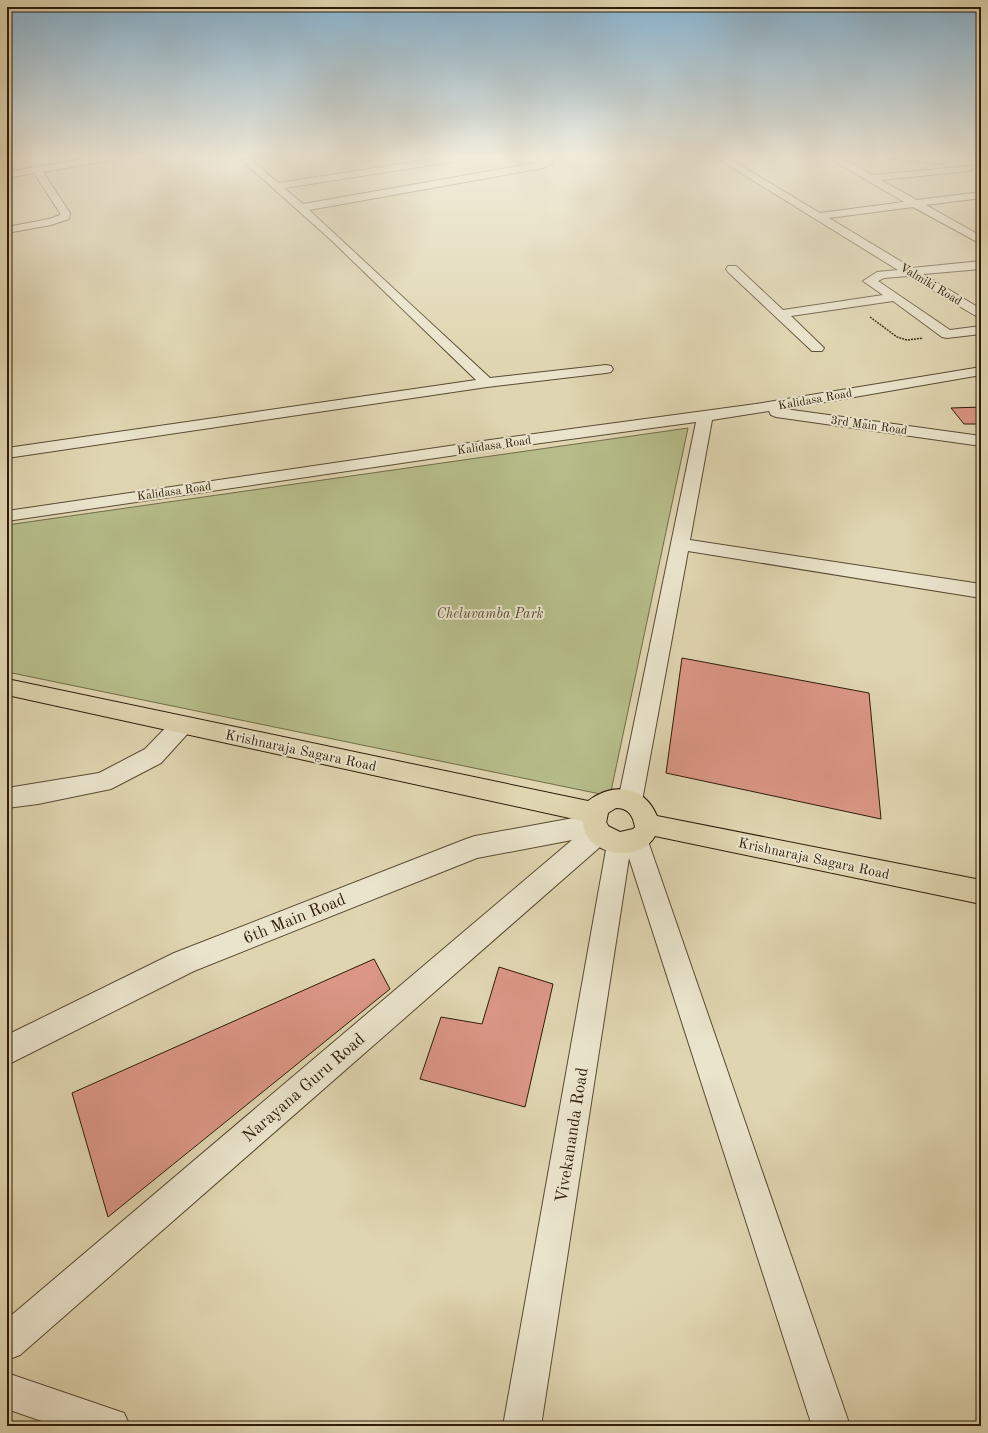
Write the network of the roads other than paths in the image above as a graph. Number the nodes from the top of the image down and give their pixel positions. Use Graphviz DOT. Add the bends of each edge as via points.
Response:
graph roads {
  1 [pos="51,222"];
  2 [pos="316,222"];
  3 [pos="829,222"];
  4 [pos="947,222"];
  5 [pos="981,227"];
  6 [pos="7,230"];
  7 [pos="962,230"];
  8 [pos="981,241"];
  9 [pos="981,265"];
  10 [pos="732,269"];
  11 [pos="912,273"];
  12 [pos="895,297"];
  13 [pos="781,314"];
  14 [pos="981,315"];
  15 [pos="981,330"];
  16 [pos="817,348"];
  17 [pos="606,369"];
  18 [pos="981,371"];
  19 [pos="487,383"];
  20 [pos="756,409"];
  21 [pos="705,416"];
  22 [pos="981,441"];
  23 [pos="7,453"];
  24 [pos="7,516"];
  25 [pos="680,544"];
  26 [pos="981,591"];
  27 [pos="7,687"];
  28 [pos="182,725"];
  29 [pos="7,798"];
  30 [pos="630,801"];
  31 [pos="615,830"];
  32 [pos="981,892"];
  33 [pos="7,1050"];
  34 [pos="7,1342"];
  35 [pos="8,1394"];
  36 [pos="111,1426"];
  37 [pos="522,1426"];
  38 [pos="831,1426"];
  1 -- 6 [label="street"];
  2 -- 19 [label="street"];
  3 -- 11 [label="street, Valmiki Road"];
  4 -- 7 [label="street"];
  5 -- 7 [label="street"];
  7 -- 8 [label="street"];
  9 -- 11 [label="street"];
  10 -- 13 [label="street"];
  11 -- 12 [label="street" via="881,276 869,280"];
  11 -- 14 [label="street, Valmiki Road"];
  12 -- 13 [label="street"];
  12 -- 15 [label="street" via="947,334"];
  13 -- 16 [label="street"];
  17 -- 19 [label="street"];
  18 -- 20 [label="street, Kalidasa Road"];
  19 -- 23 [label="street"];
  20 -- 21 [label="street, Kalidasa Road"];
  20 -- 22 [label="street, 3rd Main Road"];
  21 -- 24 [label="street, Kalidasa Road"];
  21 -- 25 [label="street"];
  25 -- 26 [label="street"];
  25 -- 30 [label="street"];
  27 -- 28 [label="main road, Krishnaraja Sagara Road"];
  28 -- 29 [label="street" via="153,756 103,782"];
  28 -- 31 [label="main road, Krishnaraja Sagara Road"];
  30 -- 31 [label="main road" via="645,814"];
  30 -- 31 [label="main road" via="617,798 602,803"];
  31 -- 32 [label="main road, Krishnaraja Sagara Road"];
  31 -- 33 [label="street, 6th Main Road" via="475,847 184,962"];
  31 -- 34 [label="street, Narayana Guru Road"];
  31 -- 37 [label="street, Vivekananda Road"];
  31 -- 38 [label="street"];
  35 -- 36 [label="street"];
}
